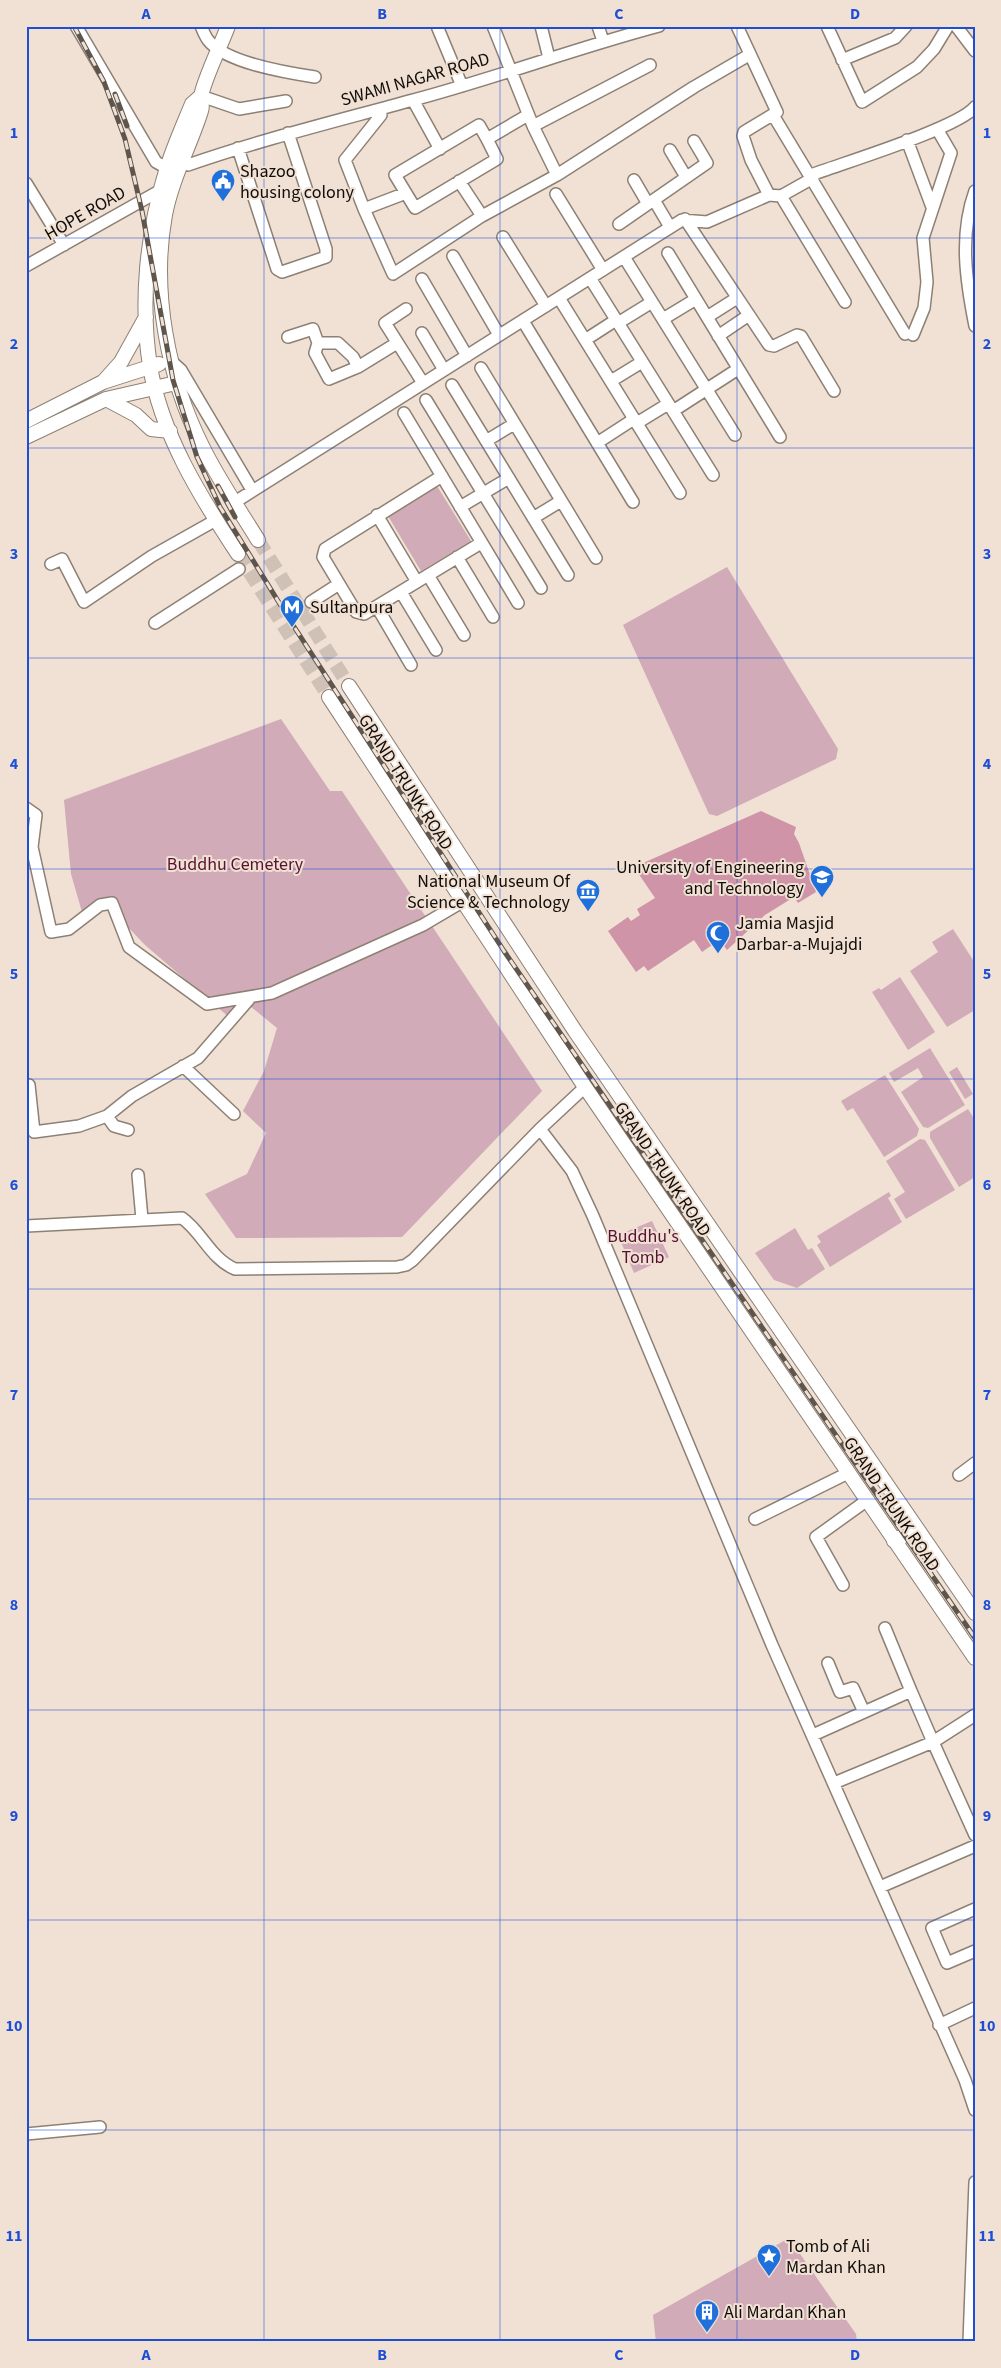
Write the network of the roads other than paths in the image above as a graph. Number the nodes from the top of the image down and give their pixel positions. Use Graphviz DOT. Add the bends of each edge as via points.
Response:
graph roads {
  1 [pos="76,26"];
  2 [pos="201,26"];
  3 [pos="228,26"];
  4 [pos="437,26"];
  5 [pos="493,26"];
  6 [pos="542,26"];
  7 [pos="598,26"];
  8 [pos="659,26"];
  9 [pos="737,26"];
  10 [pos="826,26"];
  11 [pos="906,26"];
  12 [pos="948,26"];
  13 [pos="956,26"];
  14 [pos="629,30"];
  15 [pos="603,41"];
  16 [pos="220,50"];
  17 [pos="975,51"];
  18 [pos="749,55"];
  19 [pos="549,58"];
  20 [pos="842,60"];
  21 [pos="650,65"];
  22 [pos="510,69"];
  23 [pos="314,77"];
  24 [pos="462,86"];
  25 [pos="201,96"];
  26 [pos="413,100"];
  27 [pos="286,101"];
  28 [pos="975,107"];
  29 [pos="380,108"];
  30 [pos="773,115"];
  31 [pos="531,121"];
  32 [pos="937,129"];
  33 [pos="288,133"];
  34 [pos="487,139"];
  35 [pos="906,140"];
  36 [pos="694,141"];
  37 [pos="238,148"];
  38 [pos="440,149"];
  39 [pos="670,150"];
  40 [pos="181,162"];
  41 [pos="167,168"];
  42 [pos="557,175"];
  43 [pos="812,176"];
  44 [pos="686,177"];
  45 [pos="634,180"];
  46 [pos="460,181"];
  47 [pos="26,183"];
  48 [pos="162,190"];
  49 [pos="975,190"];
  50 [pos="406,193"];
  51 [pos="556,194"];
  52 [pos="769,195"];
  53 [pos="781,196"];
  54 [pos="651,202"];
  55 [pos="932,207"];
  56 [pos="364,209"];
  57 [pos="482,216"];
  58 [pos="685,219"];
  59 [pos="619,224"];
  60 [pos="670,227"];
  61 [pos="503,237"];
  62 [pos="64,245"];
  63 [pos="668,253"];
  64 [pos="452,256"];
  65 [pos="624,257"];
  66 [pos="26,266"];
  67 [pos="603,270"];
  68 [pos="590,278"];
  69 [pos="422,279"];
  70 [pos="972,289"];
  71 [pos="559,298"];
  72 [pos="738,298"];
  73 [pos="696,299"];
  74 [pos="652,302"];
  75 [pos="845,302"];
  76 [pos="546,306"];
  77 [pos="406,309"];
  78 [pos="749,316"];
  79 [pos="146,317"];
  80 [pos="707,317"];
  81 [pos="663,319"];
  82 [pos="523,320"];
  83 [pos="617,322"];
  84 [pos="975,326"];
  85 [pos="422,333"];
  86 [pos="499,335"];
  87 [pos="718,336"];
  88 [pos="288,337"];
  89 [pos="585,340"];
  90 [pos="318,343"];
  91 [pos="398,343"];
  92 [pos="467,356"];
  93 [pos="171,361"];
  94 [pos="642,362"];
  95 [pos="150,367"];
  96 [pos="358,368"];
  97 [pos="481,368"];
  98 [pos="444,370"];
  99 [pos="738,370"];
  100 [pos="610,381"];
  101 [pos="103,382"];
  102 [pos="176,383"];
  103 [pos="422,383"];
  104 [pos="452,385"];
  105 [pos="156,388"];
  106 [pos="707,389"];
  107 [pos="834,391"];
  108 [pos="106,399"];
  109 [pos="426,400"];
  110 [pos="670,407"];
  111 [pos="404,413"];
  112 [pos="26,421"];
  113 [pos="635,421"];
  114 [pos="514,424"];
  115 [pos="170,431"];
  116 [pos="735,435"];
  117 [pos="26,437"];
  118 [pos="780,437"];
  119 [pos="486,441"];
  120 [pos="597,443"];
  121 [pos="713,474"];
  122 [pos="442,476"];
  123 [pos="509,478"];
  124 [pos="252,490"];
  125 [pos="680,493"];
  126 [pos="483,494"];
  127 [pos="561,501"];
  128 [pos="235,502"];
  129 [pos="633,502"];
  130 [pos="460,507"];
  131 [pos="377,515"];
  132 [pos="533,518"];
  133 [pos="216,520"];
  134 [pos="258,540"];
  135 [pos="481,543"];
  136 [pos="238,554"];
  137 [pos="457,557"];
  138 [pos="596,558"];
  139 [pos="52,564"];
  140 [pos="239,569"];
  141 [pos="428,575"];
  142 [pos="568,575"];
  143 [pos="417,582"];
  144 [pos="339,584"];
  145 [pos="541,588"];
  146 [pos="401,592"];
  147 [pos="311,602"];
  148 [pos="518,603"];
  149 [pos="377,607"];
  150 [pos="493,617"];
  151 [pos="155,623"];
  152 [pos="464,635"];
  153 [pos="436,650"];
  154 [pos="412,665"];
  155 [pos="349,686"];
  156 [pos="329,697"];
  157 [pos="26,808"];
  158 [pos="462,902"];
  159 [pos="251,997"];
  160 [pos="183,1066"];
  161 [pos="29,1085"];
  162 [pos="585,1087"];
  163 [pos="234,1114"];
  164 [pos="106,1116"];
  165 [pos="540,1129"];
  166 [pos="128,1130"];
  167 [pos="138,1176"];
  168 [pos="142,1219"];
  169 [pos="26,1226"];
  170 [pos="975,1463"];
  171 [pos="848,1473"];
  172 [pos="959,1475"];
  173 [pos="866,1501"];
  174 [pos="755,1519"];
  175 [pos="916,1528"];
  176 [pos="894,1541"];
  177 [pos="843,1585"];
  178 [pos="975,1613"];
  179 [pos="884,1628"];
  180 [pos="975,1658"];
  181 [pos="828,1663"];
  182 [pos="911,1691"];
  183 [pos="864,1712"];
  184 [pos="975,1715"];
  185 [pos="813,1735"];
  186 [pos="933,1742"];
  187 [pos="834,1782"];
  188 [pos="975,1835"];
  189 [pos="975,1846"];
  190 [pos="880,1887"];
  191 [pos="975,1909"];
  192 [pos="975,1951"];
  193 [pos="975,2008"];
  194 [pos="939,2025"];
  195 [pos="970,2078"];
  196 [pos="975,2110"];
  197 [pos="100,2127"];
  198 [pos="26,2134"];
  199 [pos="975,2182"];
  200 [pos="973,2270"];
  201 [pos="975,2284"];
  202 [pos="969,2342"];
  1 -- 41 [label="street" via="156,162"];
  2 -- 16 [label="street" via="209,41"];
  3 -- 16 [label="main road"];
  4 -- 24 [label="street"];
  5 -- 22 [label="street"];
  6 -- 19 [label="street"];
  7 -- 15 [label="street"];
  8 -- 14 [label="street, SWAMI NAGAR ROAD"];
  9 -- 18 [label="street"];
  10 -- 20 [label="street"];
  11 -- 20 [label="street" via="895,38"];
  12 -- 20 [label="street" via="934,49 917,67 862,102"];
  13 -- 17 [label="street"];
  14 -- 15 [label="street, SWAMI NAGAR ROAD"];
  15 -- 19 [label="street, SWAMI NAGAR ROAD"];
  16 -- 23 [label="street" via="274,70"];
  16 -- 25 [label="main road"];
  18 -- 30 [label="street" via="775,105 777,112"];
  18 -- 42 [label="street"];
  19 -- 22 [label="street, SWAMI NAGAR ROAD"];
  21 -- 31 [label="street"];
  22 -- 24 [label="street, SWAMI NAGAR ROAD"];
  22 -- 31 [label="street"];
  24 -- 26 [label="street, SWAMI NAGAR ROAD"];
  25 -- 27 [label="street" via="240,109"];
  25 -- 40 [label="main road" via="202,109"];
  25 -- 41 [label="main road" via="192,104"];
  26 -- 29 [label="street, SWAMI NAGAR ROAD"];
  26 -- 38 [label="street"];
  28 -- 32 [label="street" via="969,114"];
  29 -- 33 [label="street, SWAMI NAGAR ROAD"];
  29 -- 56 [label="street" via="381,115 345,160"];
  30 -- 43 [label="street"];
  30 -- 52 [label="street" via="744,132 743,136"];
  31 -- 34 [label="street"];
  31 -- 42 [label="street"];
  32 -- 35 [label="street"];
  32 -- 55 [label="street" via="952,153"];
  33 -- 37 [label="street, SWAMI NAGAR ROAD"];
  33 -- 37 [label="street" via="326,249 326,257 302,266 282,272 277,269"];
  34 -- 38 [label="street" via="479,125"];
  34 -- 46 [label="street" via="497,159"];
  35 -- 43 [label="street"];
  35 -- 55 [label="street"];
  36 -- 44 [label="street" via="707,163"];
  37 -- 40 [label="street, SWAMI NAGAR ROAD" via="188,165"];
  38 -- 50 [label="street" via="395,175"];
  39 -- 44 [label="street"];
  40 -- 93 [label="main road" via="166,214 162,254 164,309"];
  41 -- 48 [label="main road"];
  42 -- 57 [label="street"];
  43 -- 53 [label="street"];
  43 -- 55 [label="street" via="909,334 924,308 927,282 923,238"];
  44 -- 54 [label="street"];
  45 -- 54 [label="street"];
  46 -- 50 [label="street" via="415,208"];
  46 -- 57 [label="street"];
  47 -- 62 [label="street"];
  48 -- 62 [label="street, HOPE ROAD"];
  48 -- 79 [label="main road" via="150,248"];
  49 -- 70 [label="street" via="968,209 964,247"];
  50 -- 56 [label="street"];
  51 -- 67 [label="street"];
  52 -- 53 [label="street"];
  52 -- 58 [label="street" via="707,222"];
  53 -- 75 [label="street"];
  54 -- 59 [label="street"];
  54 -- 60 [label="street"];
  56 -- 57 [label="street" via="393,274"];
  58 -- 60 [label="street"];
  58 -- 72 [label="street"];
  60 -- 65 [label="street"];
  61 -- 76 [label="street"];
  62 -- 66 [label="street, HOPE ROAD"];
  63 -- 73 [label="street"];
  64 -- 86 [label="street"];
  65 -- 67 [label="street"];
  65 -- 74 [label="street"];
  67 -- 68 [label="street"];
  68 -- 71 [label="street"];
  68 -- 83 [label="street"];
  69 -- 92 [label="street"];
  70 -- 84 [label="street"];
  71 -- 76 [label="street"];
  71 -- 89 [label="street"];
  72 -- 78 [label="street"];
  72 -- 80 [label="street"];
  73 -- 80 [label="street"];
  73 -- 81 [label="street"];
  74 -- 81 [label="street"];
  74 -- 83 [label="street"];
  76 -- 82 [label="street"];
  77 -- 91 [label="street" via="385,323"];
  78 -- 87 [label="street"];
  78 -- 107 [label="street" via="772,347 797,334 801,336"];
  79 -- 95 [label="main road"];
  79 -- 101 [label="main road" via="121,362"];
  80 -- 87 [label="street"];
  81 -- 106 [label="street"];
  82 -- 86 [label="street"];
  82 -- 120 [label="street"];
  83 -- 89 [label="street"];
  83 -- 94 [label="street"];
  85 -- 98 [label="street"];
  86 -- 92 [label="street"];
  87 -- 99 [label="street"];
  88 -- 90 [label="street" via="313,329"];
  89 -- 100 [label="street"];
  90 -- 96 [label="street" via="338,343 353,357"];
  90 -- 96 [label="street" via="315,353 329,379"];
  91 -- 96 [label="street"];
  91 -- 103 [label="street"];
  92 -- 98 [label="street"];
  93 -- 95 [label="main road"];
  93 -- 102 [label="main road"];
  93 -- 124 [label="street" via="181,370"];
  94 -- 100 [label="street"];
  94 -- 110 [label="street"];
  95 -- 101 [label="main road"];
  95 -- 105 [label="main road"];
  97 -- 114 [label="street"];
  98 -- 103 [label="street"];
  99 -- 106 [label="street"];
  99 -- 118 [label="street"];
  100 -- 113 [label="street"];
  101 -- 112 [label="main road"];
  102 -- 105 [label="main road"];
  102 -- 128 [label="main road" via="202,446"];
  103 -- 124 [label="street"];
  104 -- 119 [label="street"];
  105 -- 108 [label="main road"];
  105 -- 115 [label="main road"];
  106 -- 110 [label="street"];
  106 -- 116 [label="street"];
  108 -- 115 [label="main road" via="136,415 151,429"];
  108 -- 117 [label="main road"];
  109 -- 126 [label="street"];
  110 -- 113 [label="street"];
  110 -- 121 [label="street"];
  111 -- 122 [label="street"];
  113 -- 120 [label="street"];
  113 -- 125 [label="street"];
  114 -- 119 [label="street"];
  114 -- 127 [label="street"];
  115 -- 133 [label="main road"];
  119 -- 123 [label="street"];
  120 -- 129 [label="street"];
  122 -- 130 [label="street"];
  122 -- 131 [label="street"];
  123 -- 126 [label="street"];
  123 -- 132 [label="street"];
  124 -- 128 [label="street"];
  126 -- 130 [label="street"];
  126 -- 145 [label="street"];
  127 -- 132 [label="street"];
  127 -- 138 [label="street"];
  128 -- 134 [label="main road"];
  130 -- 135 [label="street"];
  131 -- 143 [label="street"];
  131 -- 144 [label="street" via="325,548 323,557"];
  132 -- 142 [label="street"];
  133 -- 136 [label="main road"];
  133 -- 139 [label="street" via="152,556 84,602 62,559"];
  135 -- 137 [label="street"];
  135 -- 148 [label="street"];
  137 -- 141 [label="street"];
  137 -- 150 [label="street"];
  140 -- 151 [label="street"];
  141 -- 143 [label="street"];
  141 -- 152 [label="street"];
  143 -- 146 [label="street"];
  144 -- 147 [label="street"];
  144 -- 149 [label="street" via="356,612 364,614"];
  146 -- 149 [label="street"];
  146 -- 153 [label="street"];
  149 -- 154 [label="street"];
  155 -- 175 [label="main road, GRAND TRUNK ROAD" via="575,1031"];
  156 -- 158 [label="main road, GRAND TRUNK ROAD"];
  157 -- 159 [label="street" via="36,815 32,847 51,932 69,929 100,905 112,903 129,947 207,1004"];
  158 -- 159 [label="street" via="423,925 272,993"];
  158 -- 162 [label="main road, GRAND TRUNK ROAD"];
  159 -- 160 [label="street" via="198,1058"];
  160 -- 163 [label="street"];
  160 -- 164 [label="street" via="132,1096"];
  161 -- 164 [label="street" via="34,1132 79,1126"];
  162 -- 165 [label="street"];
  162 -- 171 [label="main road, GRAND TRUNK ROAD"];
  164 -- 166 [label="street" via="114,1126"];
  165 -- 168 [label="street" via="406,1265 235,1269 220,1260 182,1218"];
  165 -- 185 [label="street" via="572,1171 593,1216 772,1645"];
  167 -- 168 [label="street"];
  168 -- 169 [label="street"];
  170 -- 172 [label="street"];
  171 -- 173 [label="main road, GRAND TRUNK ROAD"];
  171 -- 174 [label="street"];
  173 -- 176 [label="main road, GRAND TRUNK ROAD"];
  173 -- 177 [label="street" via="816,1537"];
  175 -- 176 [label="main road"];
  175 -- 178 [label="main road, GRAND TRUNK ROAD"];
  176 -- 180 [label="main road, GRAND TRUNK ROAD"];
  179 -- 182 [label="street"];
  181 -- 183 [label="street" via="840,1692 853,1688"];
  182 -- 183 [label="street"];
  182 -- 186 [label="street"];
  183 -- 185 [label="street"];
  184 -- 186 [label="street"];
  185 -- 187 [label="street"];
  186 -- 187 [label="street"];
  186 -- 188 [label="street"];
  187 -- 190 [label="street"];
  189 -- 190 [label="street"];
  190 -- 194 [label="street"];
  191 -- 192 [label="street" via="932,1928 947,1963"];
  193 -- 194 [label="street"];
  194 -- 195 [label="street"];
  195 -- 196 [label="street"];
  197 -- 198 [label="street"];
  199 -- 200 [label="street"];
  200 -- 201 [label="street"];
  200 -- 202 [label="street"];
}
